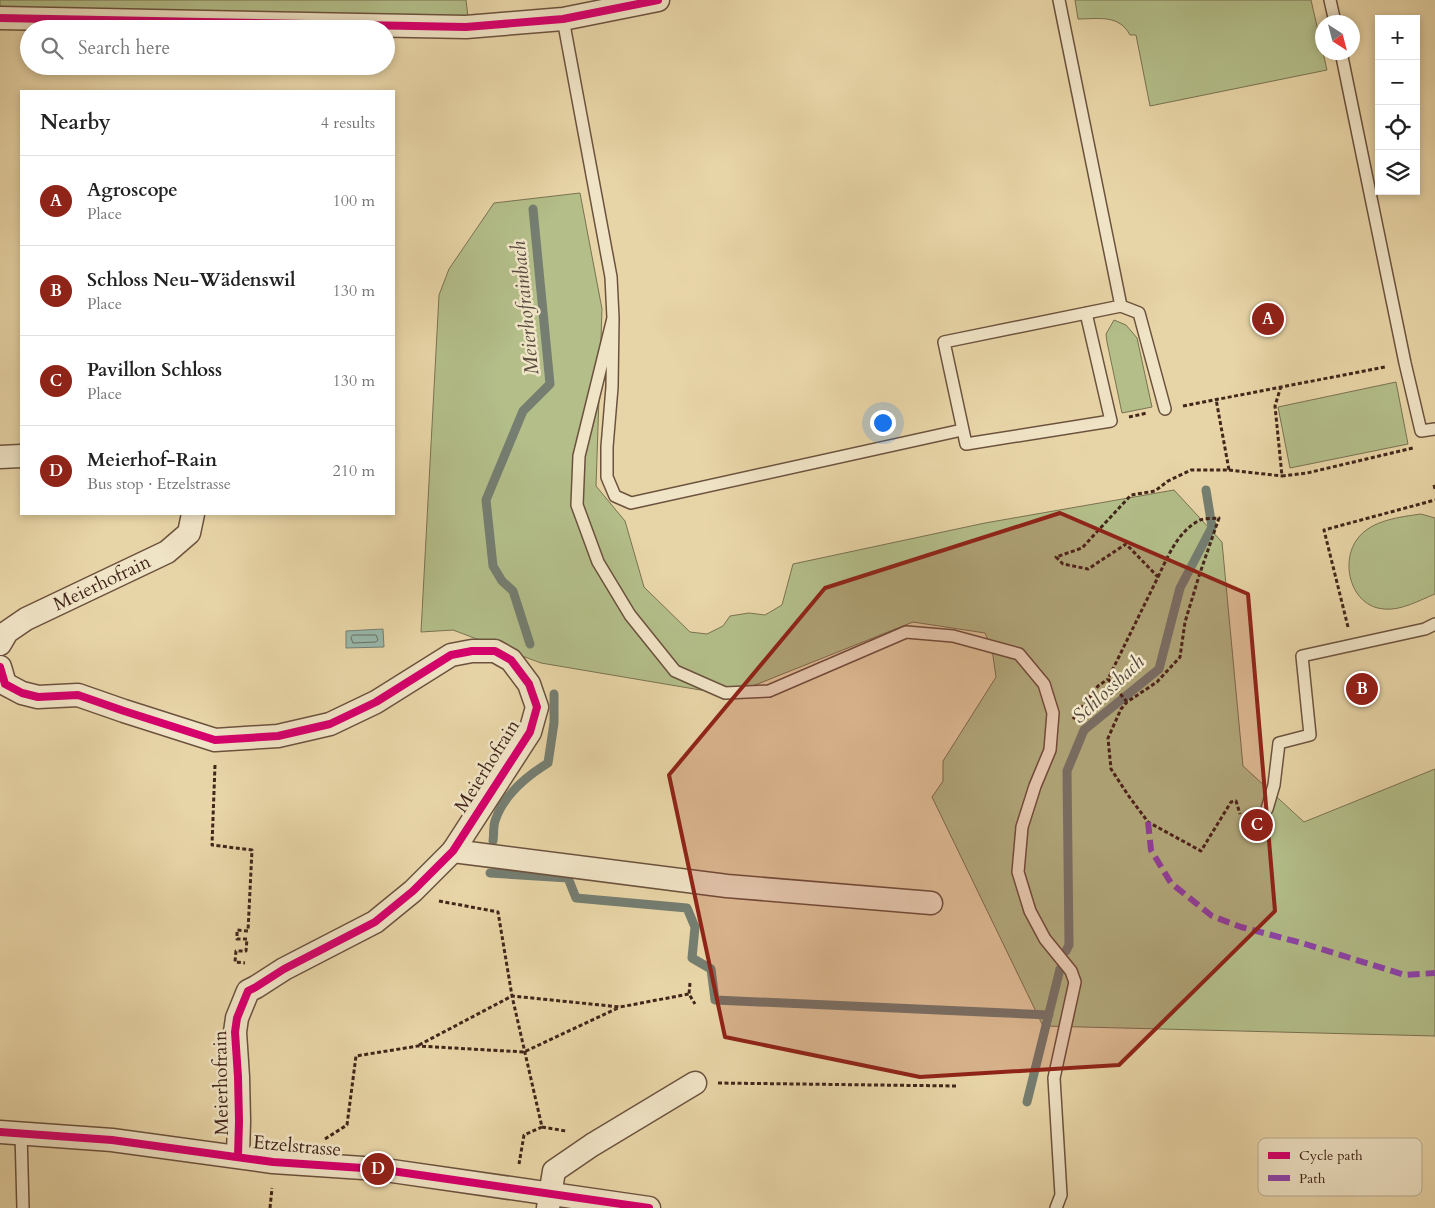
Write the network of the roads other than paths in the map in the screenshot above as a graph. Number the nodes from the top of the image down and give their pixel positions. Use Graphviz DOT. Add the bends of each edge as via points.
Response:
graph roads {
  1 [pos="658,0"];
  2 [pos="1059,0"];
  3 [pos="1330,0"];
  4 [pos="1333,15"];
  5 [pos="0,18"];
  6 [pos="563,19"];
  7 [pos="104,20"];
  8 [pos="395,26"];
  9 [pos="1343,60"];
  10 [pos="1121,306"];
  11 [pos="1086,313"];
  12 [pos="613,318"];
  13 [pos="1165,409"];
  14 [pos="1435,429"];
  15 [pos="962,430"];
  16 [pos="20,456"];
  17 [pos="0,457"];
  18 [pos="193,515"];
  19 [pos="1435,624"];
  20 [pos="0,644"];
  21 [pos="2,678"];
  22 [pos="1267,809"];
  23 [pos="453,851"];
  24 [pos="931,903"];
  25 [pos="695,1083"];
  26 [pos="10,1133"];
  27 [pos="238,1156"];
  28 [pos="549,1201"];
  29 [pos="23,1208"];
  30 [pos="649,1208"];
  31 [pos="1056,1208"];
  1 -- 6 [label="street"];
  2 -- 10 [label="lane"];
  3 -- 4 [label="lane"];
  5 -- 7 [label="street"];
  6 -- 8 [label="street" via="466,27"];
  6 -- 12 [label="lane" via="611,277"];
  9 -- 14 [label="lane" via="1421,431"];
  10 -- 11 [label="lane"];
  10 -- 13 [label="lane" via="1139,313"];
  11 -- 15 [label="lane" via="944,342"];
  11 -- 15 [label="lane" via="1111,420 966,444"];
  12 -- 15 [label="lane" via="607,477 615,496 631,503"];
  12 -- 31 [label="lane" via="580,456 577,505 598,562 625,608 675,671 725,693 769,691 906,632 953,636 1019,654 1044,684 1053,713 1050,750 1022,827 1018,872 1030,911 1044,940 1071,971 1075,982 1054,1078 1062,1195"];
  16 -- 17 [label="street"];
  18 -- 20 [label="street, Meierhofrain" via="189,532 167,552 26,619 7,632"];
  19 -- 22 [label="lane" via="1425,629 1302,656 1310,735 1279,743 1274,785"];
  21 -- 23 [label="street, Meierhofrain" via="22,693 38,698 78,695 215,740 278,736 330,724 376,702 451,656 472,651 495,651 511,660 528,684 537,707 530,732"];
  23 -- 24 [label="street" via="727,886"];
  23 -- 27 [label="street, Meierhofrain" via="413,891 375,922 248,991 234,1032"];
  25 -- 28 [label="street" via="554,1171"];
  26 -- 27 [label="street, Etzelstrasse" via="112,1140"];
  26 -- 29 [label="lane"];
  27 -- 28 [label="street, Etzelstrasse" via="430,1176"];
  28 -- 30 [label="street, Etzelstrasse"];
}
